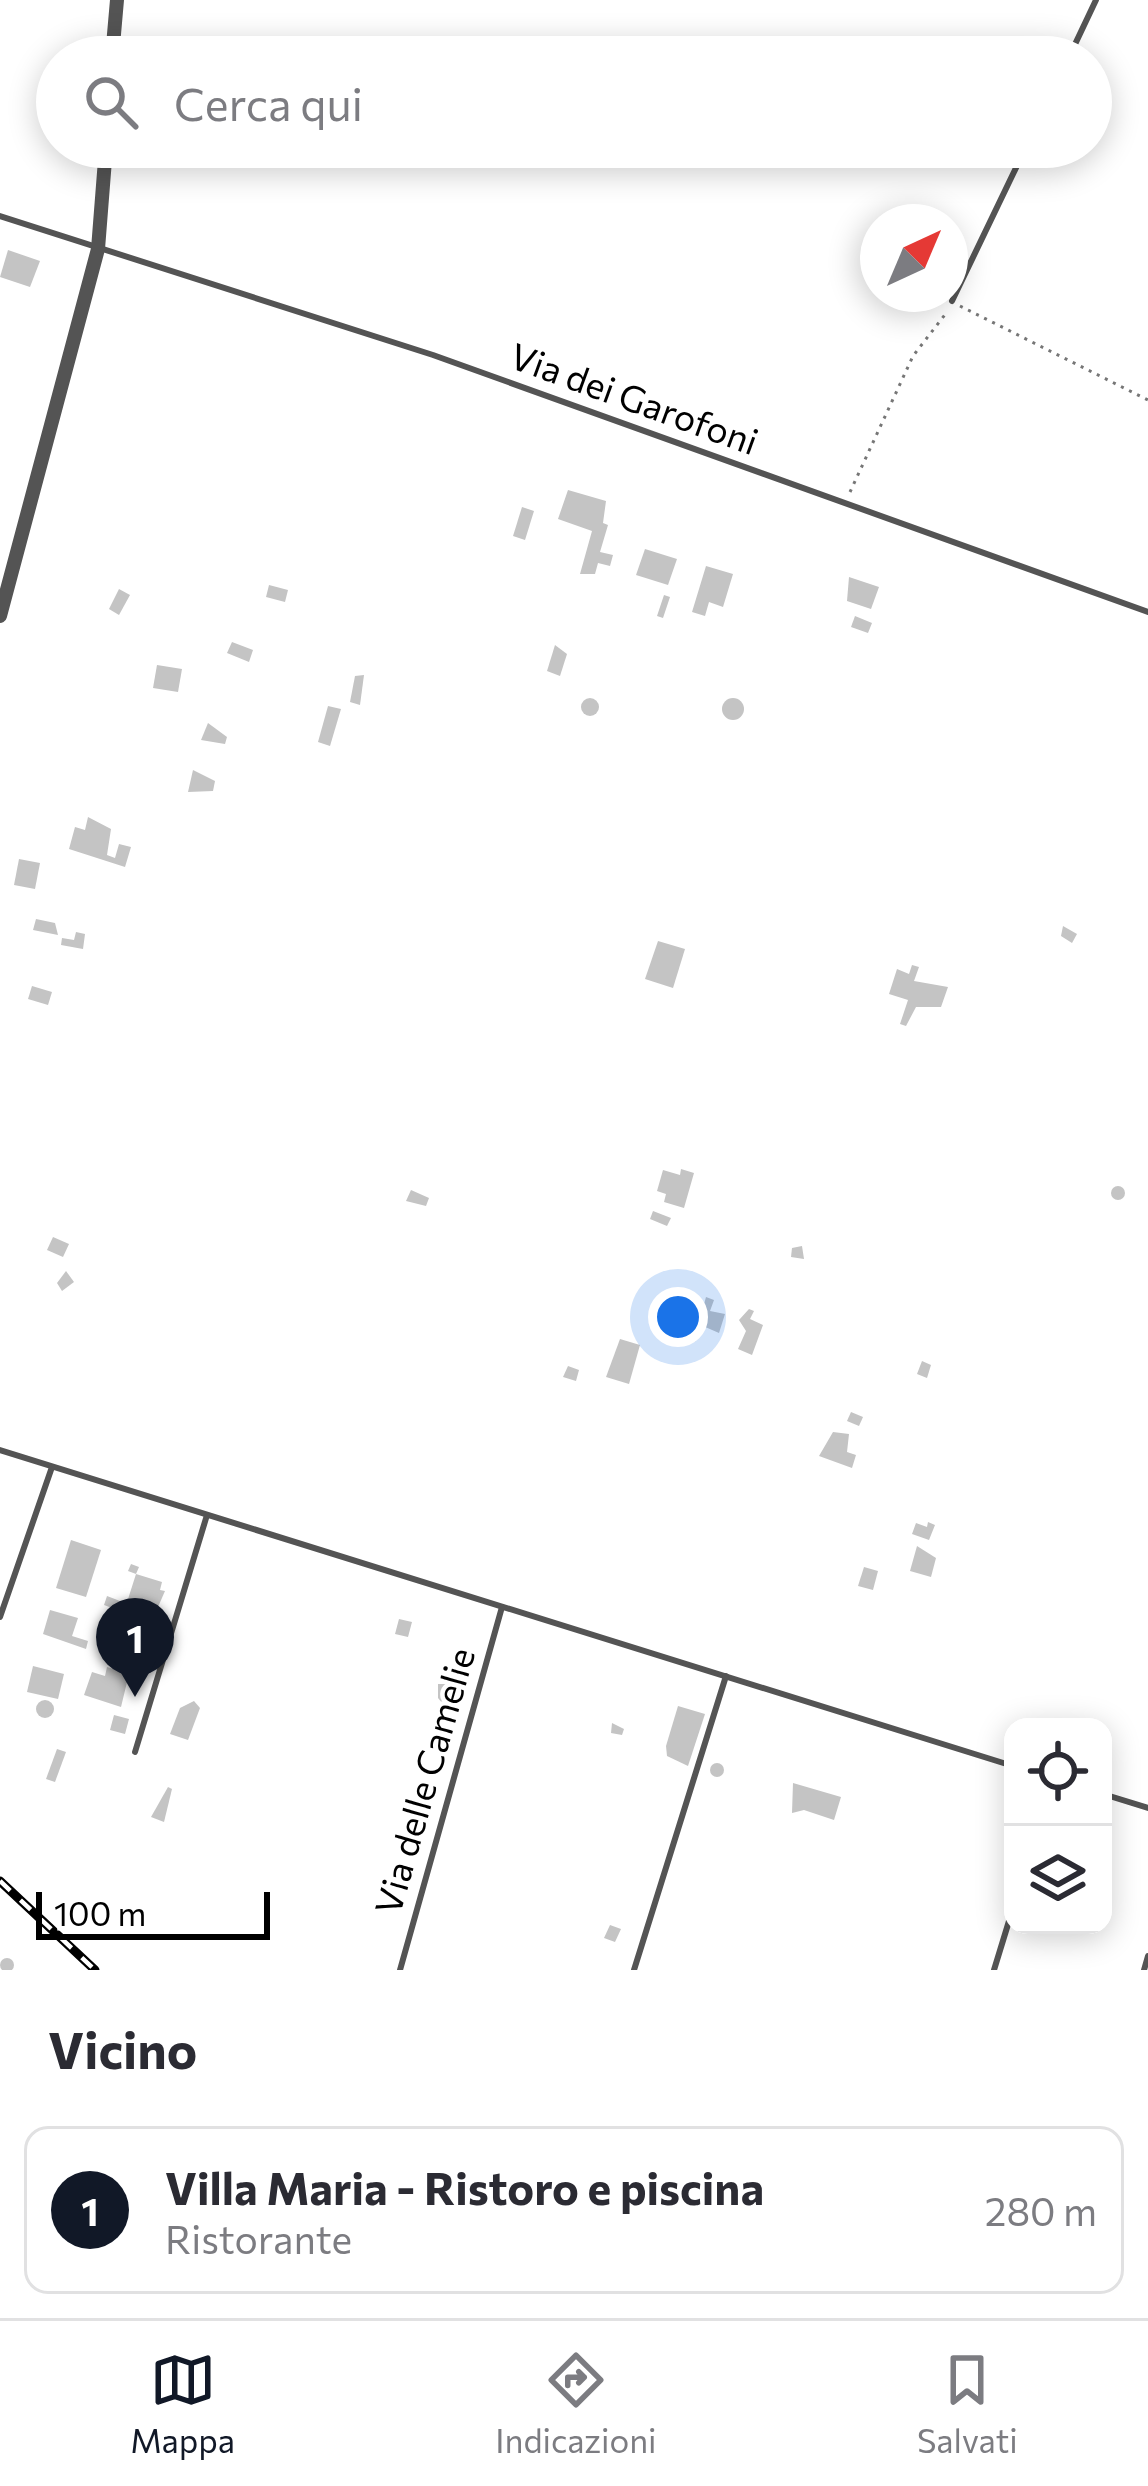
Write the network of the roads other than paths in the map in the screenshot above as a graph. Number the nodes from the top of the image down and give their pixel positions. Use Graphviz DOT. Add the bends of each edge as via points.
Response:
graph roads {
  1 [pos="117,0"];
  2 [pos="1096,0"];
  3 [pos="114,36"];
  4 [pos="1079,36"];
  5 [pos="104,168"];
  6 [pos="1016,168"];
  7 [pos="0,216"];
  8 [pos="98,249"];
  9 [pos="968,268"];
  10 [pos="1148,612"];
  11 [pos="0,616"];
  12 [pos="0,1450"];
  13 [pos="52,1466"];
  14 [pos="207,1515"];
  15 [pos="502,1606"];
  16 [pos="0,1617"];
  17 [pos="726,1676"];
  18 [pos="135,1752"];
  19 [pos="1004,1763"];
  20 [pos="1112,1797"];
  21 [pos="1148,1808"];
  22 [pos="1005,1934"];
  23 [pos="1148,1956"];
  24 [pos="400,1970"];
  25 [pos="634,1970"];
  26 [pos="994,1970"];
  27 [pos="1144,1970"];
  1 -- 3 [label="street"];
  2 -- 4 [label="lane"];
  5 -- 8 [label="street"];
  6 -- 9 [label="lane"];
  7 -- 8 [label="lane, Via dei Garofoni"];
  8 -- 10 [label="lane, Via dei Garofoni" via="434,355"];
  8 -- 11 [label="street"];
  12 -- 13 [label="lane, Via delle Camelie"];
  13 -- 14 [label="lane, Via delle Camelie"];
  13 -- 16 [label="lane"];
  14 -- 15 [label="lane, Via delle Camelie"];
  14 -- 18 [label="lane"];
  15 -- 17 [label="lane, Via delle Camelie"];
  15 -- 24 [label="lane, Via delle Camelie"];
  17 -- 19 [label="lane, Via delle Camelie"];
  17 -- 25 [label="lane"];
  20 -- 21 [label="lane"];
  22 -- 26 [label="lane"];
  23 -- 27 [label="lane"];
}
